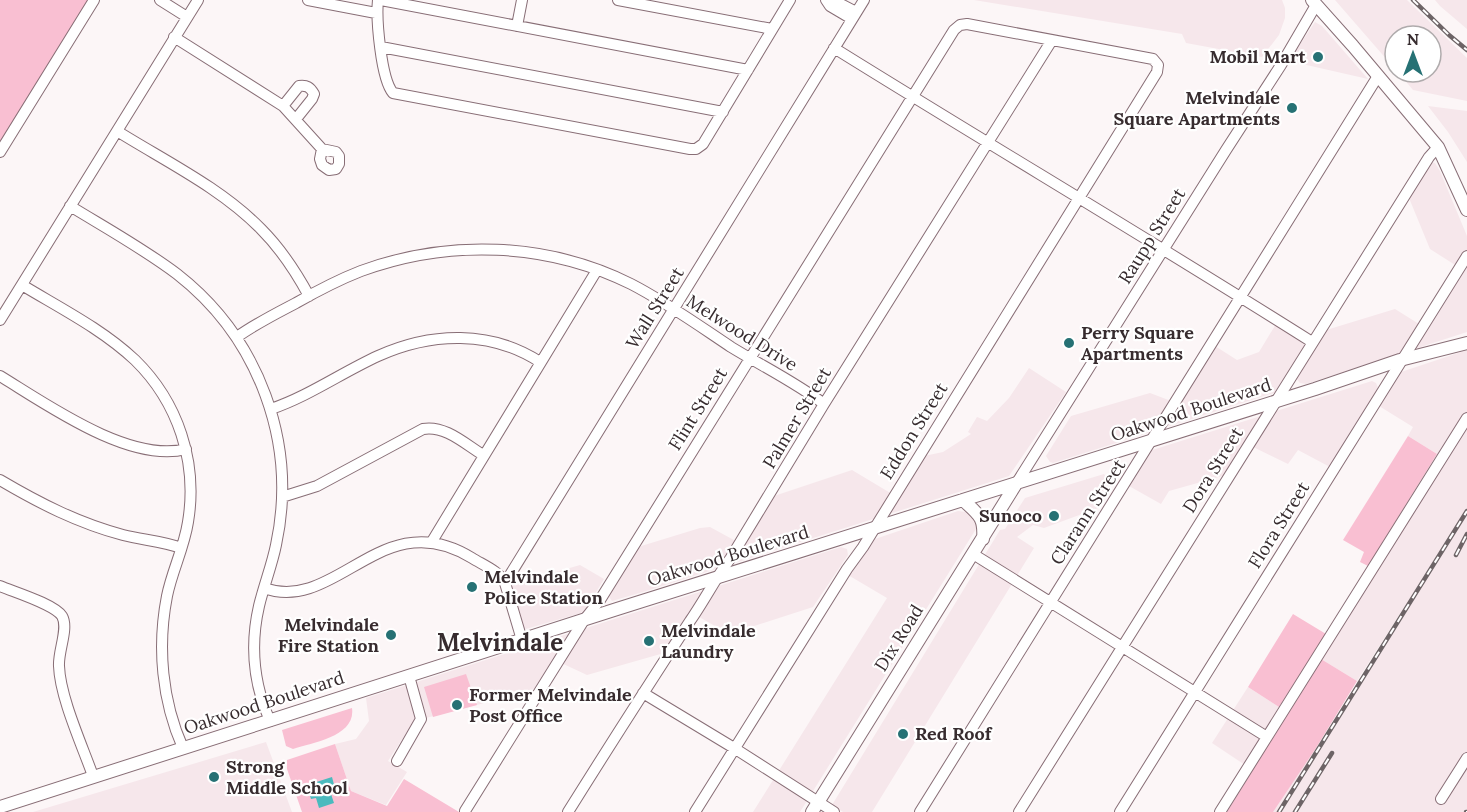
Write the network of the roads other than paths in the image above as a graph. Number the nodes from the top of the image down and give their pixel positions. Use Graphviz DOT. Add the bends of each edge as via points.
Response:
graph roads {
  1 [pos="94,0"];
  2 [pos="160,0"];
  3 [pos="198,0"];
  4 [pos="308,0"];
  5 [pos="379,0"];
  6 [pos="522,0"];
  7 [pos="618,0"];
  8 [pos="790,0"];
  9 [pos="826,0"];
  10 [pos="832,0"];
  11 [pos="864,0"];
  12 [pos="1314,2"];
  13 [pos="376,13"];
  14 [pos="187,16"];
  15 [pos="854,16"];
  16 [pos="518,26"];
  17 [pos="772,29"];
  18 [pos="174,37"];
  19 [pos="1052,40"];
  20 [pos="381,47"];
  21 [pos="834,48"];
  22 [pos="748,70"];
  23 [pos="1378,76"];
  24 [pos="912,97"];
  25 [pos="283,106"];
  26 [pos="723,112"];
  27 [pos="296,118"];
  28 [pos="117,131"];
  29 [pos="987,143"];
  30 [pos="1438,147"];
  31 [pos="322,149"];
  32 [pos="0,152"];
  33 [pos="1078,198"];
  34 [pos="70,206"];
  35 [pos="1467,210"];
  36 [pos="1163,249"];
  37 [pos="1467,256"];
  38 [pos="597,270"];
  39 [pos="21,285"];
  40 [pos="309,296"];
  41 [pos="1240,297"];
  42 [pos="674,309"];
  43 [pos="0,320"];
  44 [pos="237,337"];
  45 [pos="1312,342"];
  46 [pos="1467,343"];
  47 [pos="749,358"];
  48 [pos="1400,360"];
  49 [pos="540,362"];
  50 [pos="0,376"];
  51 [pos="1276,402"];
  52 [pos="824,404"];
  53 [pos="271,409"];
  54 [pos="1467,418"];
  55 [pos="1151,442"];
  56 [pos="186,449"];
  57 [pos="483,455"];
  58 [pos="0,480"];
  59 [pos="1016,484"];
  60 [pos="282,497"];
  61 [pos="963,500"];
  62 [pos="873,530"];
  63 [pos="983,538"];
  64 [pos="431,543"];
  65 [pos="182,548"];
  66 [pos="973,554"];
  67 [pos="716,578"];
  68 [pos="505,583"];
  69 [pos="0,586"];
  70 [pos="264,588"];
  71 [pos="1050,602"];
  72 [pos="584,620"];
  73 [pos="522,640"];
  74 [pos="1122,648"];
  75 [pos="409,676"];
  76 [pos="643,693"];
  77 [pos="1194,693"];
  78 [pos="270,721"];
  79 [pos="1267,736"];
  80 [pos="183,748"];
  81 [pos="734,748"];
  82 [pos="1467,758"];
  83 [pos="397,761"];
  84 [pos="93,776"];
  85 [pos="1441,799"];
  86 [pos="0,807"];
  87 [pos="815,807"];
  88 [pos="465,811"];
  89 [pos="568,812"];
  90 [pos="695,812"];
  91 [pos="834,812"];
  92 [pos="920,812"];
  93 [pos="1019,812"];
  94 [pos="1120,812"];
  95 [pos="1220,812"];
  1 -- 32 [label="street"];
  2 -- 14 [label="street"];
  3 -- 14 [label="street"];
  4 -- 13 [label="street"];
  5 -- 13 [label="street"];
  5 -- 16 [label="street"];
  6 -- 16 [label="street"];
  7 -- 17 [label="street"];
  8 -- 17 [label="street"];
  9 -- 15 [label="street" via="830,6"];
  10 -- 15 [label="street"];
  11 -- 15 [label="street, Wall Street"];
  12 -- 23 [label="main road"];
  12 -- 36 [label="street, Raupp Street" via="1281,65"];
  13 -- 20 [label="street"];
  14 -- 18 [label="street"];
  15 -- 21 [label="street, Wall Street"];
  16 -- 22 [label="street"];
  17 -- 22 [label="street"];
  18 -- 25 [label="street"];
  18 -- 28 [label="street"];
  19 -- 24 [label="street, Flint Street" via="960,25"];
  19 -- 29 [label="street, Palmer Street"];
  19 -- 33 [label="street, Eddon Street" via="1153,59 1158,65"];
  20 -- 26 [label="street"];
  20 -- 26 [label="street" via="389,88 405,96 690,149 703,144"];
  21 -- 24 [label="street"];
  21 -- 42 [label="street, Wall Street"];
  22 -- 26 [label="street"];
  23 -- 30 [label="main road"];
  23 -- 41 [label="street, Clarann Street"];
  24 -- 29 [label="street"];
  24 -- 47 [label="street, Flint Street"];
  25 -- 27 [label="street"];
  25 -- 27 [label="street" via="299,86 311,89 312,99"];
  27 -- 31 [label="street"];
  28 -- 34 [label="street"];
  28 -- 40 [label="street" via="212,189 260,227"];
  29 -- 33 [label="street"];
  29 -- 52 [label="street, Palmer Street"];
  30 -- 35 [label="main road"];
  30 -- 45 [label="street, Dora Street"];
  33 -- 36 [label="street"];
  33 -- 62 [label="street, Eddon Street"];
  34 -- 39 [label="street"];
  34 -- 44 [label="street" via="178,275"];
  36 -- 41 [label="street"];
  36 -- 59 [label="street, Raupp Street"];
  37 -- 48 [label="street, Flora Street"];
  38 -- 40 [label="street, Melwood Drive" via="528,252 454,250 377,266"];
  38 -- 42 [label="street, Melwood Drive" via="630,283"];
  38 -- 49 [label="street"];
  39 -- 43 [label="street"];
  39 -- 56 [label="street" via="105,336 136,362 169,404"];
  40 -- 44 [label="street, Melwood Drive"];
  41 -- 45 [label="street"];
  41 -- 55 [label="street, Clarann Street"];
  42 -- 47 [label="street, Melwood Drive"];
  42 -- 68 [label="street, Wall Street"];
  44 -- 53 [label="street"];
  45 -- 51 [label="street, Dora Street"];
  46 -- 48 [label="main road, Oakwood Boulevard"];
  47 -- 52 [label="street, Melwood Drive"];
  47 -- 72 [label="street, Flint Street"];
  48 -- 51 [label="main road, Oakwood Boulevard"];
  48 -- 77 [label="street, Flora Street"];
  49 -- 53 [label="street" via="518,349 490,340 428,340 380,355"];
  49 -- 57 [label="street"];
  50 -- 56 [label="street" via="97,432 154,450"];
  51 -- 55 [label="main road, Oakwood Boulevard"];
  51 -- 74 [label="street, Dora Street"];
  52 -- 67 [label="street, Palmer Street"];
  53 -- 60 [label="street" via="282,462"];
  54 -- 79 [label="street"];
  55 -- 59 [label="main road, Oakwood Boulevard"];
  55 -- 71 [label="street, Clarann Street"];
  56 -- 65 [label="street" via="190,497"];
  57 -- 60 [label="street" via="443,430 423,429 317,486"];
  57 -- 64 [label="street"];
  58 -- 65 [label="street" via="93,526"];
  59 -- 61 [label="main road, Oakwood Boulevard"];
  59 -- 63 [label="main road, Dix Road"];
  60 -- 70 [label="street" via="277,542"];
  61 -- 62 [label="main road, Oakwood Boulevard"];
  61 -- 63 [label="main road" via="980,516"];
  62 -- 67 [label="main road, Oakwood Boulevard"];
  62 -- 81 [label="street, Eddon Street"];
  63 -- 66 [label="main road, Dix Road"];
  64 -- 68 [label="street" via="466,555"];
  64 -- 70 [label="street" via="388,548 304,591 284,593"];
  65 -- 80 [label="street" via="167,598 162,647 167,700"];
  66 -- 71 [label="street"];
  66 -- 87 [label="main road, Dix Road"];
  67 -- 72 [label="main road, Oakwood Boulevard"];
  67 -- 76 [label="street, Palmer Street"];
  68 -- 73 [label="street"];
  69 -- 84 [label="street" via="53,609 63,618 60,679"];
  70 -- 78 [label="street" via="254,655 259,690"];
  71 -- 74 [label="street"];
  71 -- 92 [label="street, Clarann Street"];
  72 -- 73 [label="main road, Oakwood Boulevard"];
  72 -- 88 [label="street, Flint Street"];
  73 -- 75 [label="main road, Oakwood Boulevard"];
  74 -- 77 [label="street"];
  74 -- 93 [label="street, Dora Street"];
  75 -- 78 [label="main road, Oakwood Boulevard"];
  75 -- 83 [label="street" via="421,718"];
  76 -- 81 [label="street"];
  76 -- 89 [label="street, Palmer Street"];
  77 -- 79 [label="street"];
  77 -- 94 [label="street, Flora Street"];
  78 -- 80 [label="main road, Oakwood Boulevard"];
  79 -- 95 [label="street"];
  80 -- 84 [label="main road, Oakwood Boulevard"];
  81 -- 87 [label="street"];
  81 -- 90 [label="street, Eddon Street"];
  82 -- 85 [label="street"];
  84 -- 86 [label="main road, Oakwood Boulevard"];
  87 -- 91 [label="street"];
}
